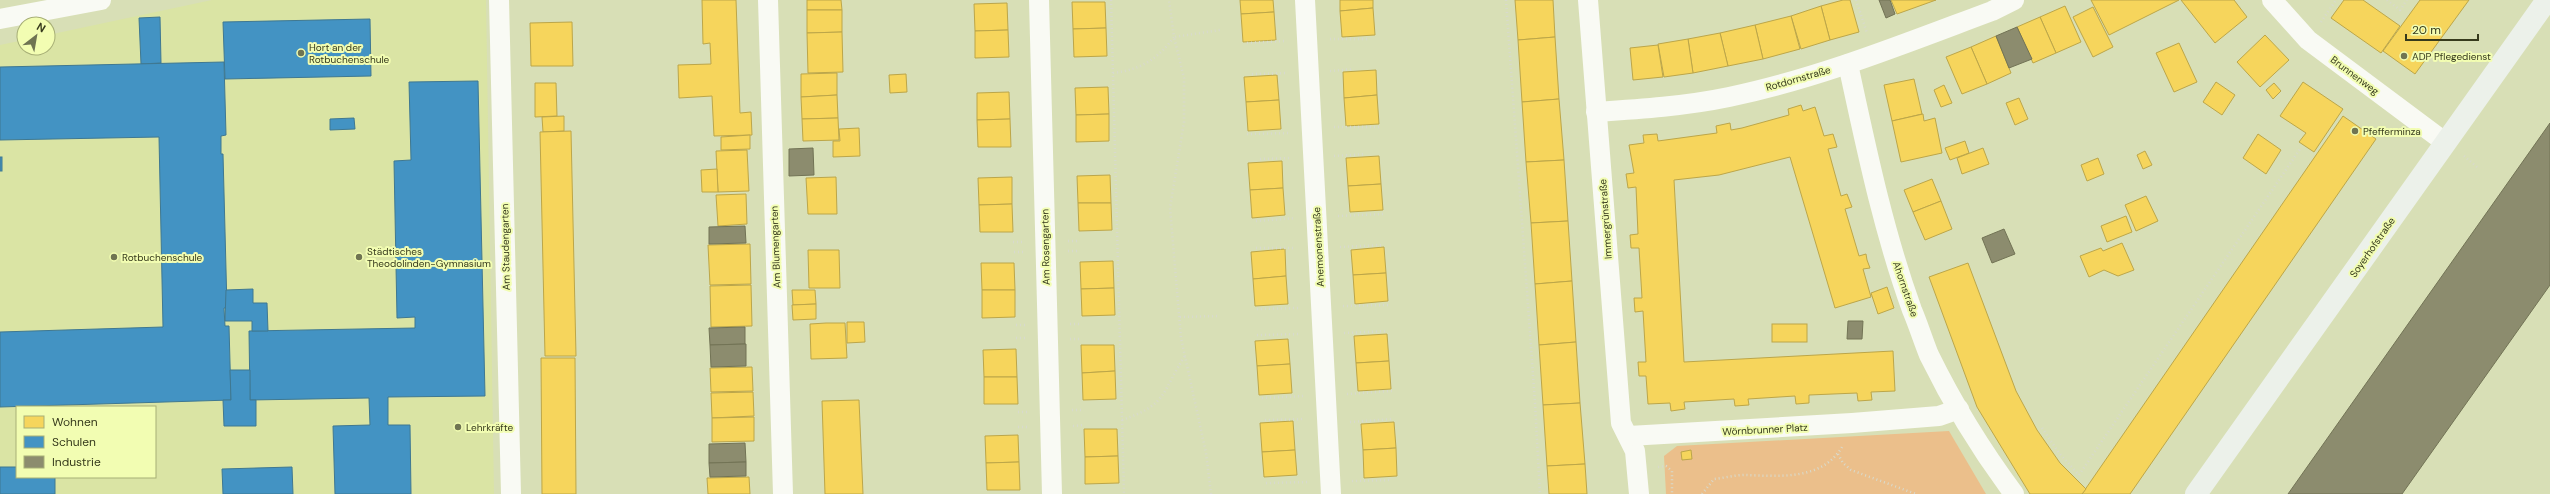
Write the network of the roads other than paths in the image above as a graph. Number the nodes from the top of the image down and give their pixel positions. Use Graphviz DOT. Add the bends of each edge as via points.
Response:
graph roads {
  1 [pos="101,0"];
  2 [pos="499,0"];
  3 [pos="768,0"];
  4 [pos="1039,0"];
  5 [pos="1305,0"];
  6 [pos="1588,0"];
  7 [pos="2014,0"];
  8 [pos="2272,0"];
  9 [pos="2547,0"];
  10 [pos="1990,5"];
  11 [pos="0,19"];
  12 [pos="1848,64"];
  13 [pos="1596,112"];
  14 [pos="2446,143"];
  15 [pos="1959,409"];
  16 [pos="1628,436"];
  17 [pos="511,494"];
  18 [pos="783,494"];
  19 [pos="1052,494"];
  20 [pos="1330,494"];
  21 [pos="1639,494"];
  22 [pos="2014,494"];
  23 [pos="2196,494"];
  1 -- 11 [label="street"];
  2 -- 17 [label="street, Am Staudengarten"];
  3 -- 18 [label="street, Am Blumengarten"];
  4 -- 19 [label="street, Am Rosengarten"];
  5 -- 20 [label="street, Anemonenstraße"];
  6 -- 13 [label="street, Immergrünstraße"];
  7 -- 10 [label="street, Rotdornstraße"];
  8 -- 14 [label="street, Brunnenweg" via="2308,40"];
  9 -- 14 [label="main road, Soyerhofstraße"];
  10 -- 12 [label="street, Rotdornstraße"];
  12 -- 13 [label="street, Rotdornstraße" via="1729,97 1666,107"];
  12 -- 15 [label="street, Ahornstraße" via="1878,200 1903,284 1929,354"];
  13 -- 16 [label="street, Immergrünstraße" via="1621,423"];
  14 -- 23 [label="main road, Soyerhofstraße"];
  15 -- 16 [label="street, Wörnbrunner Platz" via="1939,416 1852,424"];
  15 -- 22 [label="street, Ahornstraße"];
  16 -- 21 [label="street" via="1636,456"];
}
